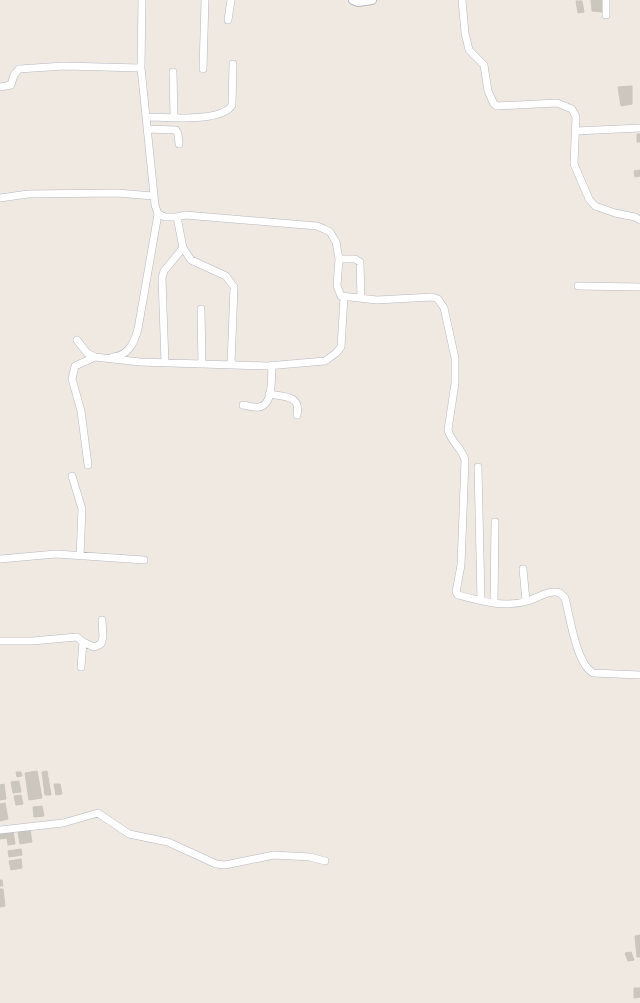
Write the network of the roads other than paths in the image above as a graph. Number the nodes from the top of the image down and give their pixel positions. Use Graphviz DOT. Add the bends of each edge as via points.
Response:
graph roads {
  1 [pos="142,0"];
  2 [pos="204,0"];
  3 [pos="231,0"];
  4 [pos="353,0"];
  5 [pos="372,0"];
  6 [pos="462,0"];
  7 [pos="606,0"];
  8 [pos="606,15"];
  9 [pos="228,20"];
  10 [pos="233,64"];
  11 [pos="141,68"];
  12 [pos="203,69"];
  13 [pos="173,72"];
  14 [pos="0,87"];
  15 [pos="146,117"];
  16 [pos="174,117"];
  17 [pos="640,128"];
  18 [pos="147,129"];
  19 [pos="576,131"];
  20 [pos="179,144"];
  21 [pos="153,196"];
  22 [pos="0,198"];
  23 [pos="158,214"];
  24 [pos="176,217"];
  25 [pos="640,220"];
  26 [pos="183,248"];
  27 [pos="339,258"];
  28 [pos="578,286"];
  29 [pos="640,287"];
  30 [pos="344,297"];
  31 [pos="361,298"];
  32 [pos="201,309"];
  33 [pos="77,340"];
  34 [pos="95,356"];
  35 [pos="111,358"];
  36 [pos="166,363"];
  37 [pos="202,364"];
  38 [pos="231,365"];
  39 [pos="272,365"];
  40 [pos="269,394"];
  41 [pos="243,405"];
  42 [pos="297,416"];
  43 [pos="88,465"];
  44 [pos="478,467"];
  45 [pos="72,476"];
  46 [pos="495,522"];
  47 [pos="80,556"];
  48 [pos="0,559"];
  49 [pos="144,560"];
  50 [pos="523,569"];
  51 [pos="481,600"];
  52 [pos="526,601"];
  53 [pos="494,603"];
  54 [pos="102,620"];
  55 [pos="0,641"];
  56 [pos="83,642"];
  57 [pos="81,667"];
  58 [pos="640,675"];
  59 [pos="0,830"];
  60 [pos="326,861"];
  1 -- 11 [label="street"];
  2 -- 12 [label="street"];
  3 -- 9 [label="street"];
  4 -- 5 [label="street"];
  6 -- 19 [label="street" via="469,50 484,65 488,91 494,104 497,106 557,103 567,106 574,111"];
  7 -- 8 [label="street"];
  10 -- 16 [label="street" via="232,105 226,112 194,118"];
  11 -- 14 [label="street" via="64,66 19,69 11,85"];
  11 -- 15 [label="street"];
  13 -- 16 [label="street"];
  15 -- 16 [label="street"];
  15 -- 18 [label="street"];
  17 -- 19 [label="street"];
  18 -- 20 [label="street" via="176,130"];
  18 -- 21 [label="street"];
  19 -- 25 [label="street" via="574,164 589,199 595,206"];
  21 -- 22 [label="street" via="117,193 28,194"];
  21 -- 23 [label="street"];
  23 -- 24 [label="street"];
  23 -- 35 [label="street" via="134,343 128,351"];
  24 -- 26 [label="street"];
  24 -- 27 [label="street" via="184,215 237,218 317,226 330,232 334,237"];
  26 -- 36 [label="street" via="164,271 162,278"];
  26 -- 38 [label="street" via="191,260 226,276 234,288"];
  27 -- 30 [label="street" via="337,286 338,292"];
  27 -- 31 [label="street" via="355,259 360,262"];
  28 -- 29 [label="street"];
  30 -- 31 [label="street"];
  30 -- 39 [label="street" via="341,347 336,353 325,361"];
  31 -- 51 [label="street" via="377,300 432,297 442,303 455,358 455,383 448,430 449,436 463,453 465,460 461,565 456,592 458,595"];
  32 -- 37 [label="street"];
  33 -- 34 [label="street" via="87,353"];
  34 -- 35 [label="street"];
  34 -- 43 [label="street" via="75,366 72,379 81,411"];
  35 -- 36 [label="street"];
  36 -- 37 [label="street"];
  37 -- 38 [label="street"];
  38 -- 39 [label="street"];
  39 -- 40 [label="street"];
  40 -- 41 [label="street" via="269,398 262,406 257,408"];
  40 -- 42 [label="street" via="297,402"];
  44 -- 51 [label="street"];
  45 -- 47 [label="street" via="82,509"];
  46 -- 53 [label="street"];
  47 -- 48 [label="street" via="56,554"];
  47 -- 49 [label="street"];
  50 -- 52 [label="street"];
  51 -- 53 [label="street"];
  52 -- 53 [label="street"];
  52 -- 58 [label="street" via="552,592 560,593 565,598 579,652 589,671"];
  54 -- 56 [label="street" via="101,644 94,647"];
  55 -- 56 [label="street" via="77,637"];
  56 -- 57 [label="street"];
  59 -- 60 [label="street" via="63,823 98,813 129,834 168,842 216,864 225,865 280,855"];
}
